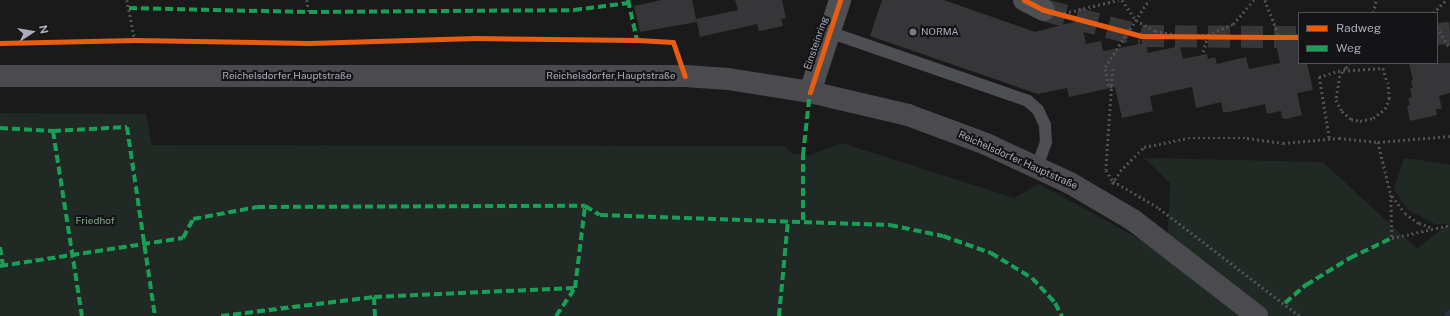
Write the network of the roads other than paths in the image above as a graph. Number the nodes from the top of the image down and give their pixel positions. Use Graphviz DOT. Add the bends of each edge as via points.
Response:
graph roads {
  1 [pos="840,0"];
  2 [pos="1024,0"];
  3 [pos="1051,12"];
  4 [pos="829,32"];
  5 [pos="0,76"];
  6 [pos="810,92"];
  7 [pos="1037,167"];
  8 [pos="1257,316"];
  1 -- 4 [label="street, Einsteinring"];
  2 -- 3 [label="street"];
  4 -- 6 [label="street, Einsteinring"];
  4 -- 7 [label="lane" via="1028,101 1038,110 1045,125 1046,142"];
  5 -- 6 [label="main road, Reichelsdorfer Hauptstraße" via="677,76 728,79"];
  6 -- 7 [label="main road, Reichelsdorfer Hauptstraße" via="908,115 986,144"];
  7 -- 8 [label="main road, Reichelsdorfer Hauptstraße" via="1103,200 1169,247"];
}
